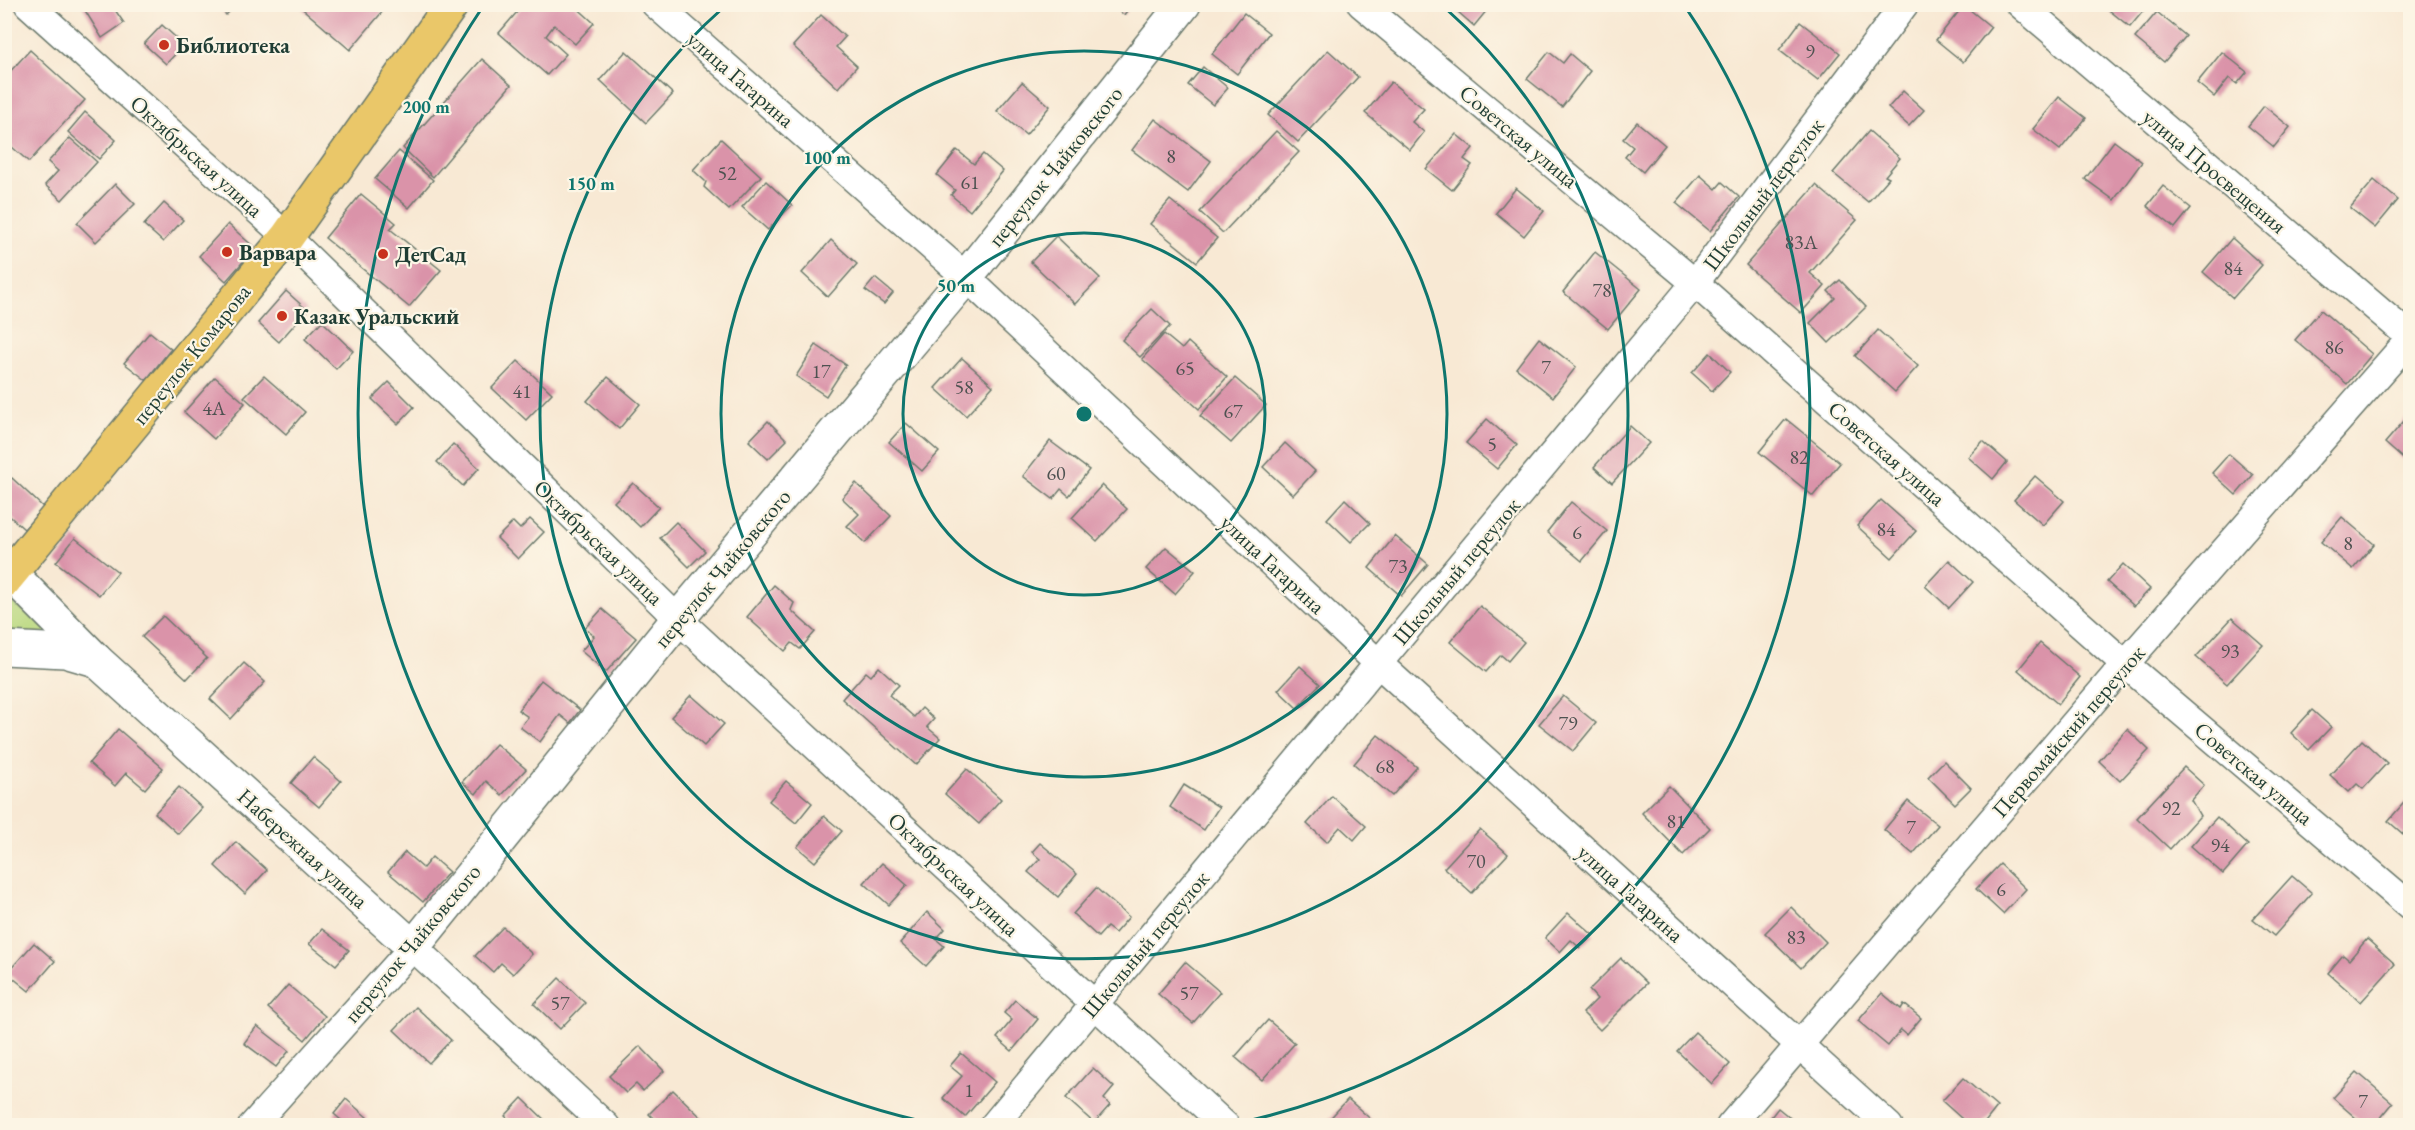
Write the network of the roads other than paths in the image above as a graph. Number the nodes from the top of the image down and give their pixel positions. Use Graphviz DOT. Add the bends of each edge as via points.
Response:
graph roads {
  1 [pos="28,4"];
  2 [pos="452,4"];
  3 [pos="655,4"];
  4 [pos="1184,4"];
  5 [pos="1361,4"];
  6 [pos="1905,4"];
  7 [pos="2020,4"];
  8 [pos="287,237"];
  9 [pos="966,277"];
  10 [pos="1695,283"];
  11 [pos="2410,338"];
  12 [pos="7,574"];
  13 [pos="678,619"];
  14 [pos="4,648"];
  15 [pos="96,660"];
  16 [pos="1378,664"];
  17 [pos="2125,664"];
  18 [pos="2410,906"];
  19 [pos="412,947"];
  20 [pos="1094,1004"];
  21 [pos="1797,1045"];
  22 [pos="252,1125"];
  23 [pos="606,1125"];
  24 [pos="993,1125"];
  25 [pos="1226,1125"];
  26 [pos="1730,1125"];
  27 [pos="1889,1125"];
  1 -- 8 [label="street, Октябрьская улица"];
  2 -- 8 [label="main road, переулок Комарова"];
  3 -- 9 [label="street, улица Гагарина"];
  4 -- 9 [label="street, переулок Чайковского"];
  5 -- 10 [label="street, Советская улица"];
  6 -- 10 [label="street, Школьный переулок"];
  7 -- 11 [label="street, улица Просвещения"];
  8 -- 12 [label="main road, переулок Комарова"];
  8 -- 13 [label="street, Октябрьская улица"];
  9 -- 13 [label="street, переулок Чайковского"];
  9 -- 16 [label="street, улица Гагарина"];
  10 -- 16 [label="street, Школьный переулок"];
  10 -- 17 [label="street, Советская улица"];
  11 -- 17 [label="street, Первомайский переулок"];
  12 -- 15 [label="street, Набережная улица"];
  13 -- 19 [label="street, переулок Чайковского"];
  13 -- 20 [label="street, Октябрьская улица"];
  14 -- 15 [label="street" via="65,651"];
  15 -- 19 [label="street, Набережная улица"];
  16 -- 20 [label="street, Школьный переулок"];
  16 -- 21 [label="street, улица Гагарина"];
  17 -- 18 [label="street, Советская улица"];
  17 -- 21 [label="street, Первомайский переулок"];
  19 -- 22 [label="street, переулок Чайковского"];
  19 -- 23 [label="street, Набережная улица"];
  20 -- 24 [label="street, Школьный переулок"];
  20 -- 25 [label="street, Октябрьская улица"];
  21 -- 26 [label="street, Первомайский переулок"];
  21 -- 27 [label="street, улица Гагарина"];
}
